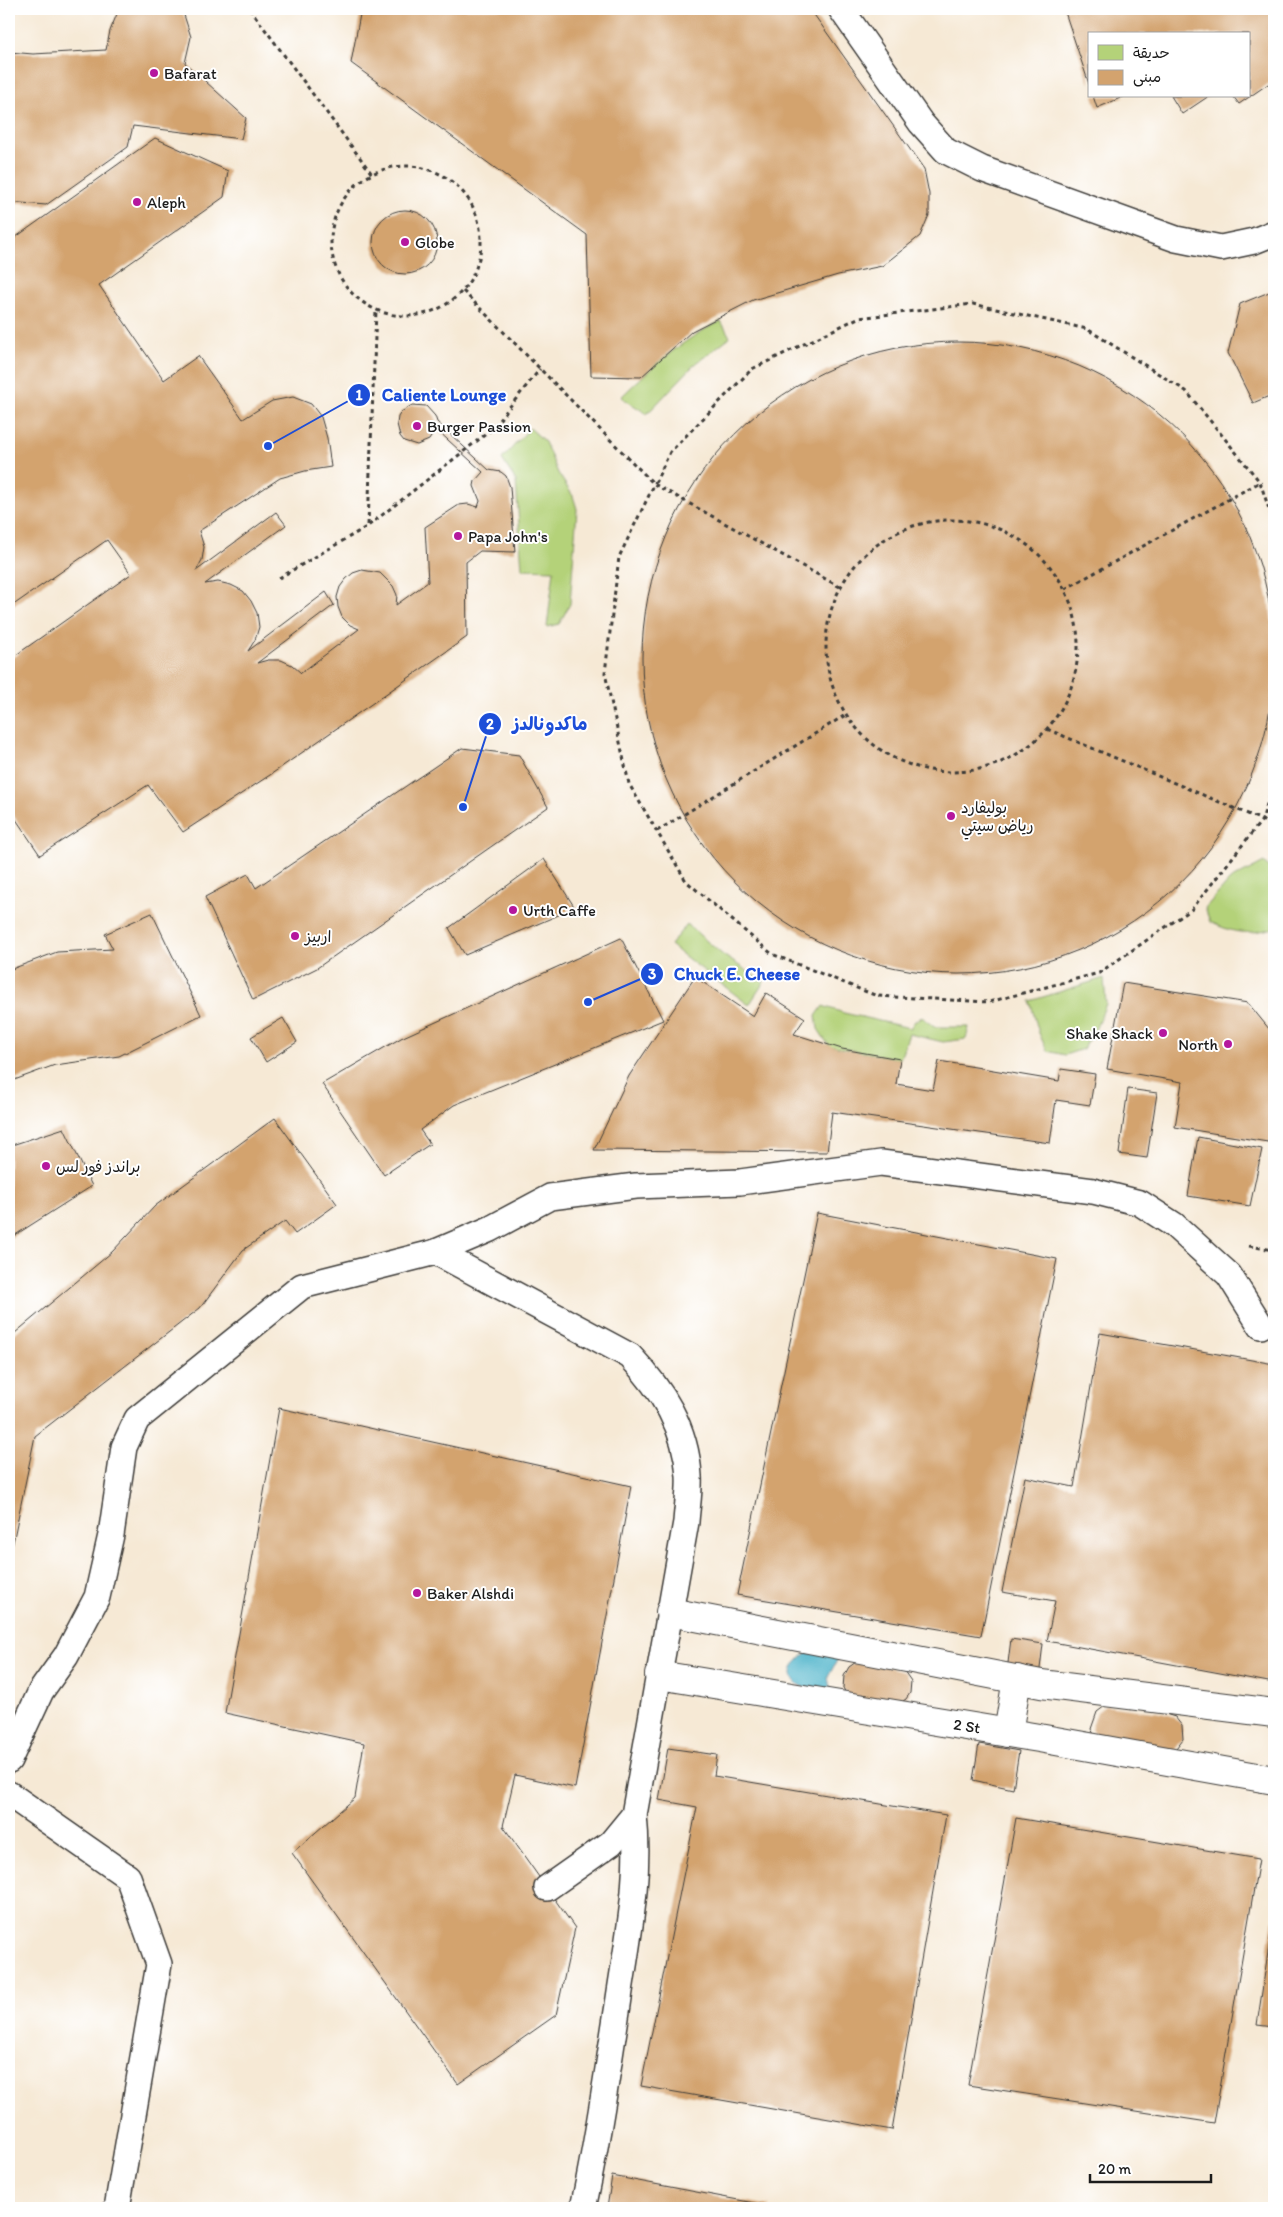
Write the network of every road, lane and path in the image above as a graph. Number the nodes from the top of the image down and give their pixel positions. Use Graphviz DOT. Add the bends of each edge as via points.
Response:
graph roads {
  1 [pos="250,9"];
  2 [pos="841,9"];
  3 [pos="372,174"];
  4 [pos="1274,233"];
  5 [pos="463,291"];
  6 [pos="376,310"];
  7 [pos="540,369"];
  8 [pos="1260,482"];
  9 [pos="654,484"];
  10 [pos="1274,524"];
  11 [pos="368,526"];
  12 [pos="279,578"];
  13 [pos="840,587"];
  14 [pos="1064,590"];
  15 [pos="847,714"];
  16 [pos="1047,730"];
  17 [pos="1274,782"];
  18 [pos="1262,820"];
  19 [pos="1274,828"];
  20 [pos="657,831"];
  21 [pos="1267,1249"];
  22 [pos="1274,1250"];
  23 [pos="436,1252"];
  24 [pos="1261,1326"];
  25 [pos="670,1612"];
  26 [pos="659,1675"];
  27 [pos="1017,1679"];
  28 [pos="1274,1713"];
  29 [pos="1008,1733"];
  30 [pos="9,1760"];
  31 [pos="1274,1780"];
  32 [pos="9,1794"];
  33 [pos="634,1816"];
  34 [pos="547,1888"];
  35 [pos="117,2208"];
  36 [pos="584,2208"];
  1 -- 3 [label="path"];
  2 -- 4 [label="lane" via="921,123 946,151 982,169 1176,240 1221,248"];
  3 -- 5 [label="path" via="397,166 422,168 447,178 466,195 478,218 481,243 476,269"];
  3 -- 6 [label="path" via="351,190 338,210 331,233 332,257 340,279 355,298"];
  5 -- 6 [label="path" via="445,306 422,315 398,316"];
  5 -- 7 [label="path"];
  6 -- 11 [label="path"];
  7 -- 9 [label="path"];
  7 -- 11 [label="path" via="491,430"];
  8 -- 9 [label="path" via="1186,391 1087,329 973,304 858,318 752,369 670,452"];
  8 -- 10 [label="path"];
  8 -- 14 [label="path"];
  9 -- 13 [label="path"];
  9 -- 20 [label="path" via="619,557 605,673 629,784"];
  11 -- 12 [label="path"];
  13 -- 14 [label="path" via="864,554 900,530 941,519 984,522 1024,540 1054,570"];
  13 -- 15 [label="path" via="827,626 827,666 840,705"];
  14 -- 16 [label="path" via="1074,608 1079,651 1070,693"];
  15 -- 16 [label="path" via="865,738 898,761 937,772 978,770 1016,756"];
  15 -- 20 [label="path"];
  16 -- 18 [label="path"];
  17 -- 18 [label="path"];
  18 -- 19 [label="path"];
  18 -- 20 [label="path" via="1192,909 1099,973 989,1002 876,996 772,954 686,881"];
  21 -- 22 [label="path"];
  23 -- 24 [label="lane" via="490,1229 550,1197 636,1186 740,1182 881,1163 1093,1191 1140,1203 1174,1225 1230,1275"];
  23 -- 25 [label="lane" via="630,1356 653,1381 672,1411 683,1442 689,1476 686,1522"];
  23 -- 30 [label="lane" via="302,1286 137,1419 124,1448 111,1535 97,1597 66,1656 41,1691"];
  25 -- 26 [label="lane"];
  25 -- 27 [label="street"];
  26 -- 29 [label="street, 2 St"];
  26 -- 33 [label="lane"];
  27 -- 28 [label="street"];
  27 -- 29 [label="street"];
  29 -- 31 [label="street, 2 St"];
  32 -- 35 [label="lane" via="128,1878 159,1964"];
  33 -- 34 [label="lane" via="611,1843"];
  33 -- 36 [label="lane" via="638,1860 594,2161"];
}
